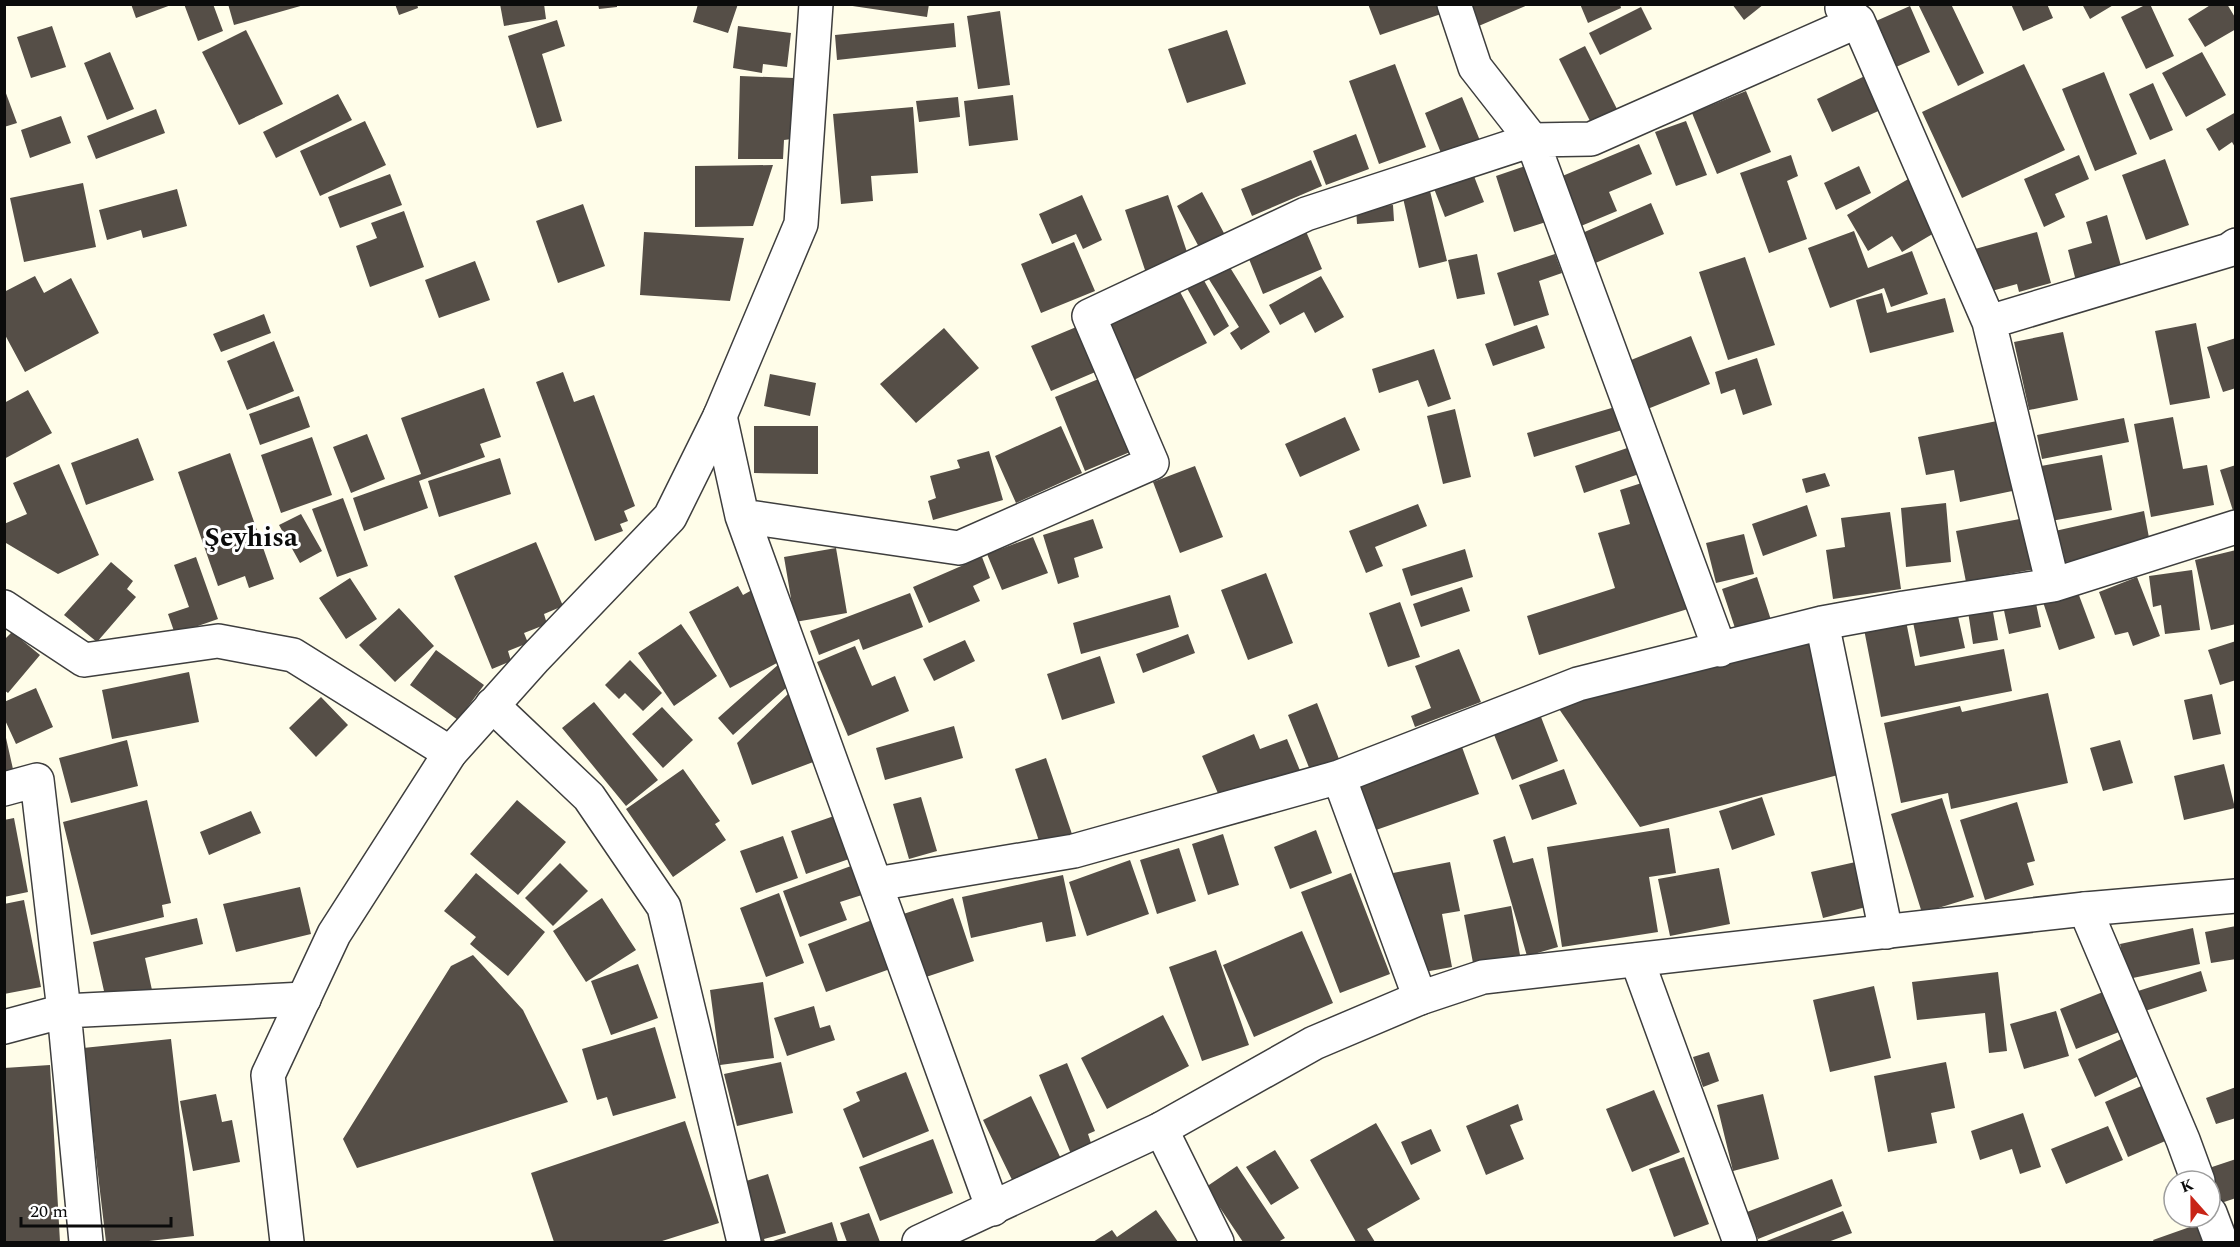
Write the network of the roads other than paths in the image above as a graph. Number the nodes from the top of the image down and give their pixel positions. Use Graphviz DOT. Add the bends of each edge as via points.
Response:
graph roads {
  1 [pos="816,4"];
  2 [pos="1454,4"];
  3 [pos="1849,13"];
  4 [pos="1532,140"];
  5 [pos="2235,245"];
  6 [pos="1989,322"];
  7 [pos="720,416"];
  8 [pos="742,516"];
  9 [pos="2235,527"];
  10 [pos="2054,585"];
  11 [pos="4,607"];
  12 [pos="1822,623"];
  13 [pos="1720,650"];
  14 [pos="492,705"];
  15 [pos="450,753"];
  16 [pos="1339,777"];
  17 [pos="4,789"];
  18 [pos="876,884"];
  19 [pos="2235,896"];
  20 [pos="2085,909"];
  21 [pos="1886,932"];
  22 [pos="1637,960"];
  23 [pos="1420,998"];
  24 [pos="304,999"];
  25 [pos="64,1011"];
  26 [pos="4,1027"];
  27 [pos="1161,1129"];
  28 [pos="2194,1169"];
  29 [pos="993,1209"];
  30 [pos="86,1242"];
  31 [pos="287,1242"];
  32 [pos="744,1242"];
  33 [pos="919,1242"];
  34 [pos="1217,1242"];
  35 [pos="1740,1242"];
  1 -- 7 [label="street" via="801,224"];
  2 -- 4 [label="street" via="1475,68"];
  3 -- 4 [label="street" via="1591,139"];
  3 -- 6 [label="street"];
  4 -- 8 [label="street" via="1306,214 1089,316 1152,464 959,548"];
  4 -- 13 [label="street"];
  5 -- 6 [label="street"];
  6 -- 10 [label="street"];
  7 -- 8 [label="street"];
  7 -- 14 [label="street" via="670,517"];
  8 -- 18 [label="street"];
  9 -- 10 [label="street"];
  10 -- 12 [label="street"];
  11 -- 15 [label="street" via="84,660 218,641 293,655"];
  12 -- 13 [label="street"];
  12 -- 21 [label="street"];
  13 -- 16 [label="street" via="1578,684"];
  14 -- 15 [label="street"];
  14 -- 32 [label="street" via="589,797 664,907"];
  15 -- 24 [label="street" via="334,934"];
  16 -- 18 [label="street" via="1074,851"];
  16 -- 23 [label="street"];
  17 -- 25 [label="street" via="37,780"];
  18 -- 29 [label="street"];
  19 -- 20 [label="street"];
  20 -- 21 [label="street"];
  20 -- 28 [label="street"];
  21 -- 22 [label="street"];
  22 -- 23 [label="street" via="1483,977"];
  22 -- 35 [label="street"];
  23 -- 27 [label="street" via="1314,1043"];
  24 -- 25 [label="street"];
  24 -- 31 [label="street" via="268,1075"];
  25 -- 26 [label="street"];
  25 -- 30 [label="street"];
  27 -- 29 [label="street"];
  27 -- 34 [label="street"];
  29 -- 33 [label="street"];
}
